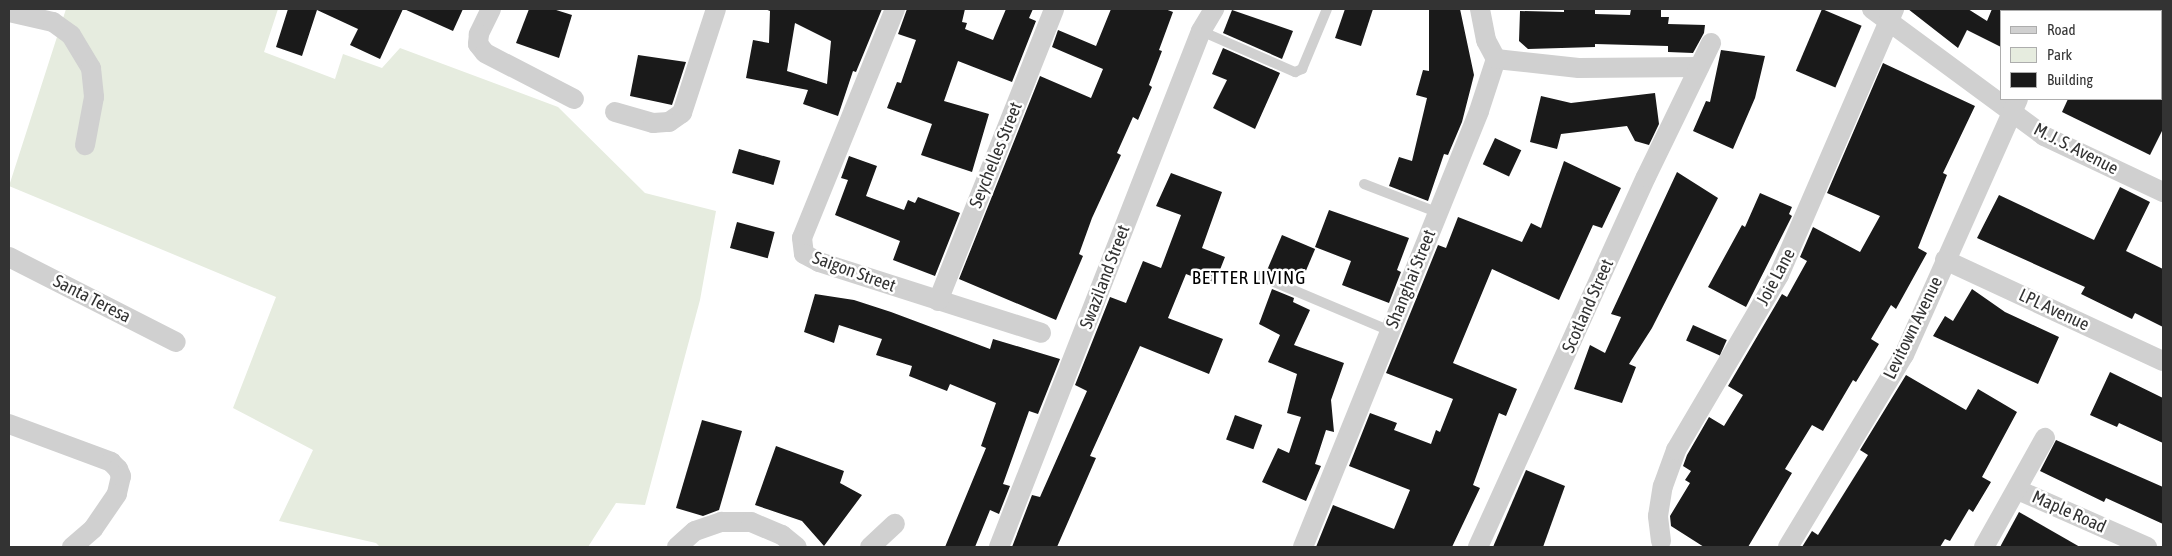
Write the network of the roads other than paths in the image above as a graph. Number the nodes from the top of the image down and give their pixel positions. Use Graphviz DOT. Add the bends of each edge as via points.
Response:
graph roads {
  1 [pos="492,9"];
  2 [pos="716,9"];
  3 [pos="895,9"];
  4 [pos="1054,9"];
  5 [pos="1214,9"];
  6 [pos="1327,9"];
  7 [pos="1480,9"];
  8 [pos="1872,9"];
  9 [pos="9,12"];
  10 [pos="1892,16"];
  11 [pos="1201,31"];
  12 [pos="1711,43"];
  13 [pos="1496,59"];
  14 [pos="1699,67"];
  15 [pos="2000,95"];
  16 [pos="574,99"];
  17 [pos="2015,106"];
  18 [pos="615,112"];
  19 [pos="85,145"];
  20 [pos="1364,184"];
  21 [pos="2163,192"];
  22 [pos="1439,213"];
  23 [pos="9,257"];
  24 [pos="1945,260"];
  25 [pos="1260,276"];
  26 [pos="938,300"];
  27 [pos="1390,330"];
  28 [pos="1041,333"];
  29 [pos="176,342"];
  30 [pos="2163,361"];
  31 [pos="9,424"];
  32 [pos="2045,438"];
  33 [pos="2018,490"];
  34 [pos="895,524"];
  35 [pos="1661,541"];
  36 [pos="72,547"];
  37 [pos="677,547"];
  38 [pos="796,547"];
  39 [pos="870,547"];
  40 [pos="999,547"];
  41 [pos="1304,547"];
  42 [pos="1478,547"];
  43 [pos="1788,547"];
  44 [pos="1984,547"];
  45 [pos="2146,547"];
  1 -- 16 [label="street" via="479,34 478,44 485,53"];
  2 -- 18 [label="street" via="682,113 669,122 653,123"];
  3 -- 26 [label="street, Saigon Street" via="802,238 802,246 804,254 811,259"];
  4 -- 26 [label="street, Seychelles Street"];
  5 -- 11 [label="street, Swaziland Street"];
  6 -- 11 [label="lane" via="1298,72"];
  7 -- 13 [label="street" via="1486,40"];
  8 -- 10 [label="street, M. J. S. Avenue"];
  9 -- 19 [label="street" via="53,22 70,35 91,68 94,97"];
  10 -- 15 [label="street, M. J. S. Avenue"];
  10 -- 35 [label="street, Joie Lane" via="1779,275 1676,450 1663,486 1658,516"];
  11 -- 40 [label="street, Swaziland Street"];
  12 -- 14 [label="street, Scotland Street"];
  13 -- 14 [label="street" via="1579,68"];
  13 -- 22 [label="street, Shanghai Street"];
  14 -- 42 [label="street, Scotland Street"];
  17 -- 21 [label="street, M. J. S. Avenue" via="2044,136"];
  17 -- 24 [label="street, Levitown Avenue"];
  20 -- 22 [label="lane"];
  22 -- 27 [label="street, Shanghai Street"];
  23 -- 29 [label="street, Santa Teresa"];
  24 -- 30 [label="street, LPL Avenue"];
  24 -- 43 [label="street, Levitown Avenue" via="1904,355"];
  25 -- 27 [label="lane"];
  26 -- 28 [label="street, Saigon Street"];
  27 -- 41 [label="street, Shanghai Street"];
  31 -- 36 [label="street" via="111,462 118,468 121,476 117,494 93,529"];
  32 -- 33 [label="street"];
  33 -- 44 [label="street"];
  33 -- 45 [label="street, Maple Road"];
  34 -- 39 [label="street"];
  37 -- 38 [label="street" via="695,531 721,522 751,522 782,535"];
}
